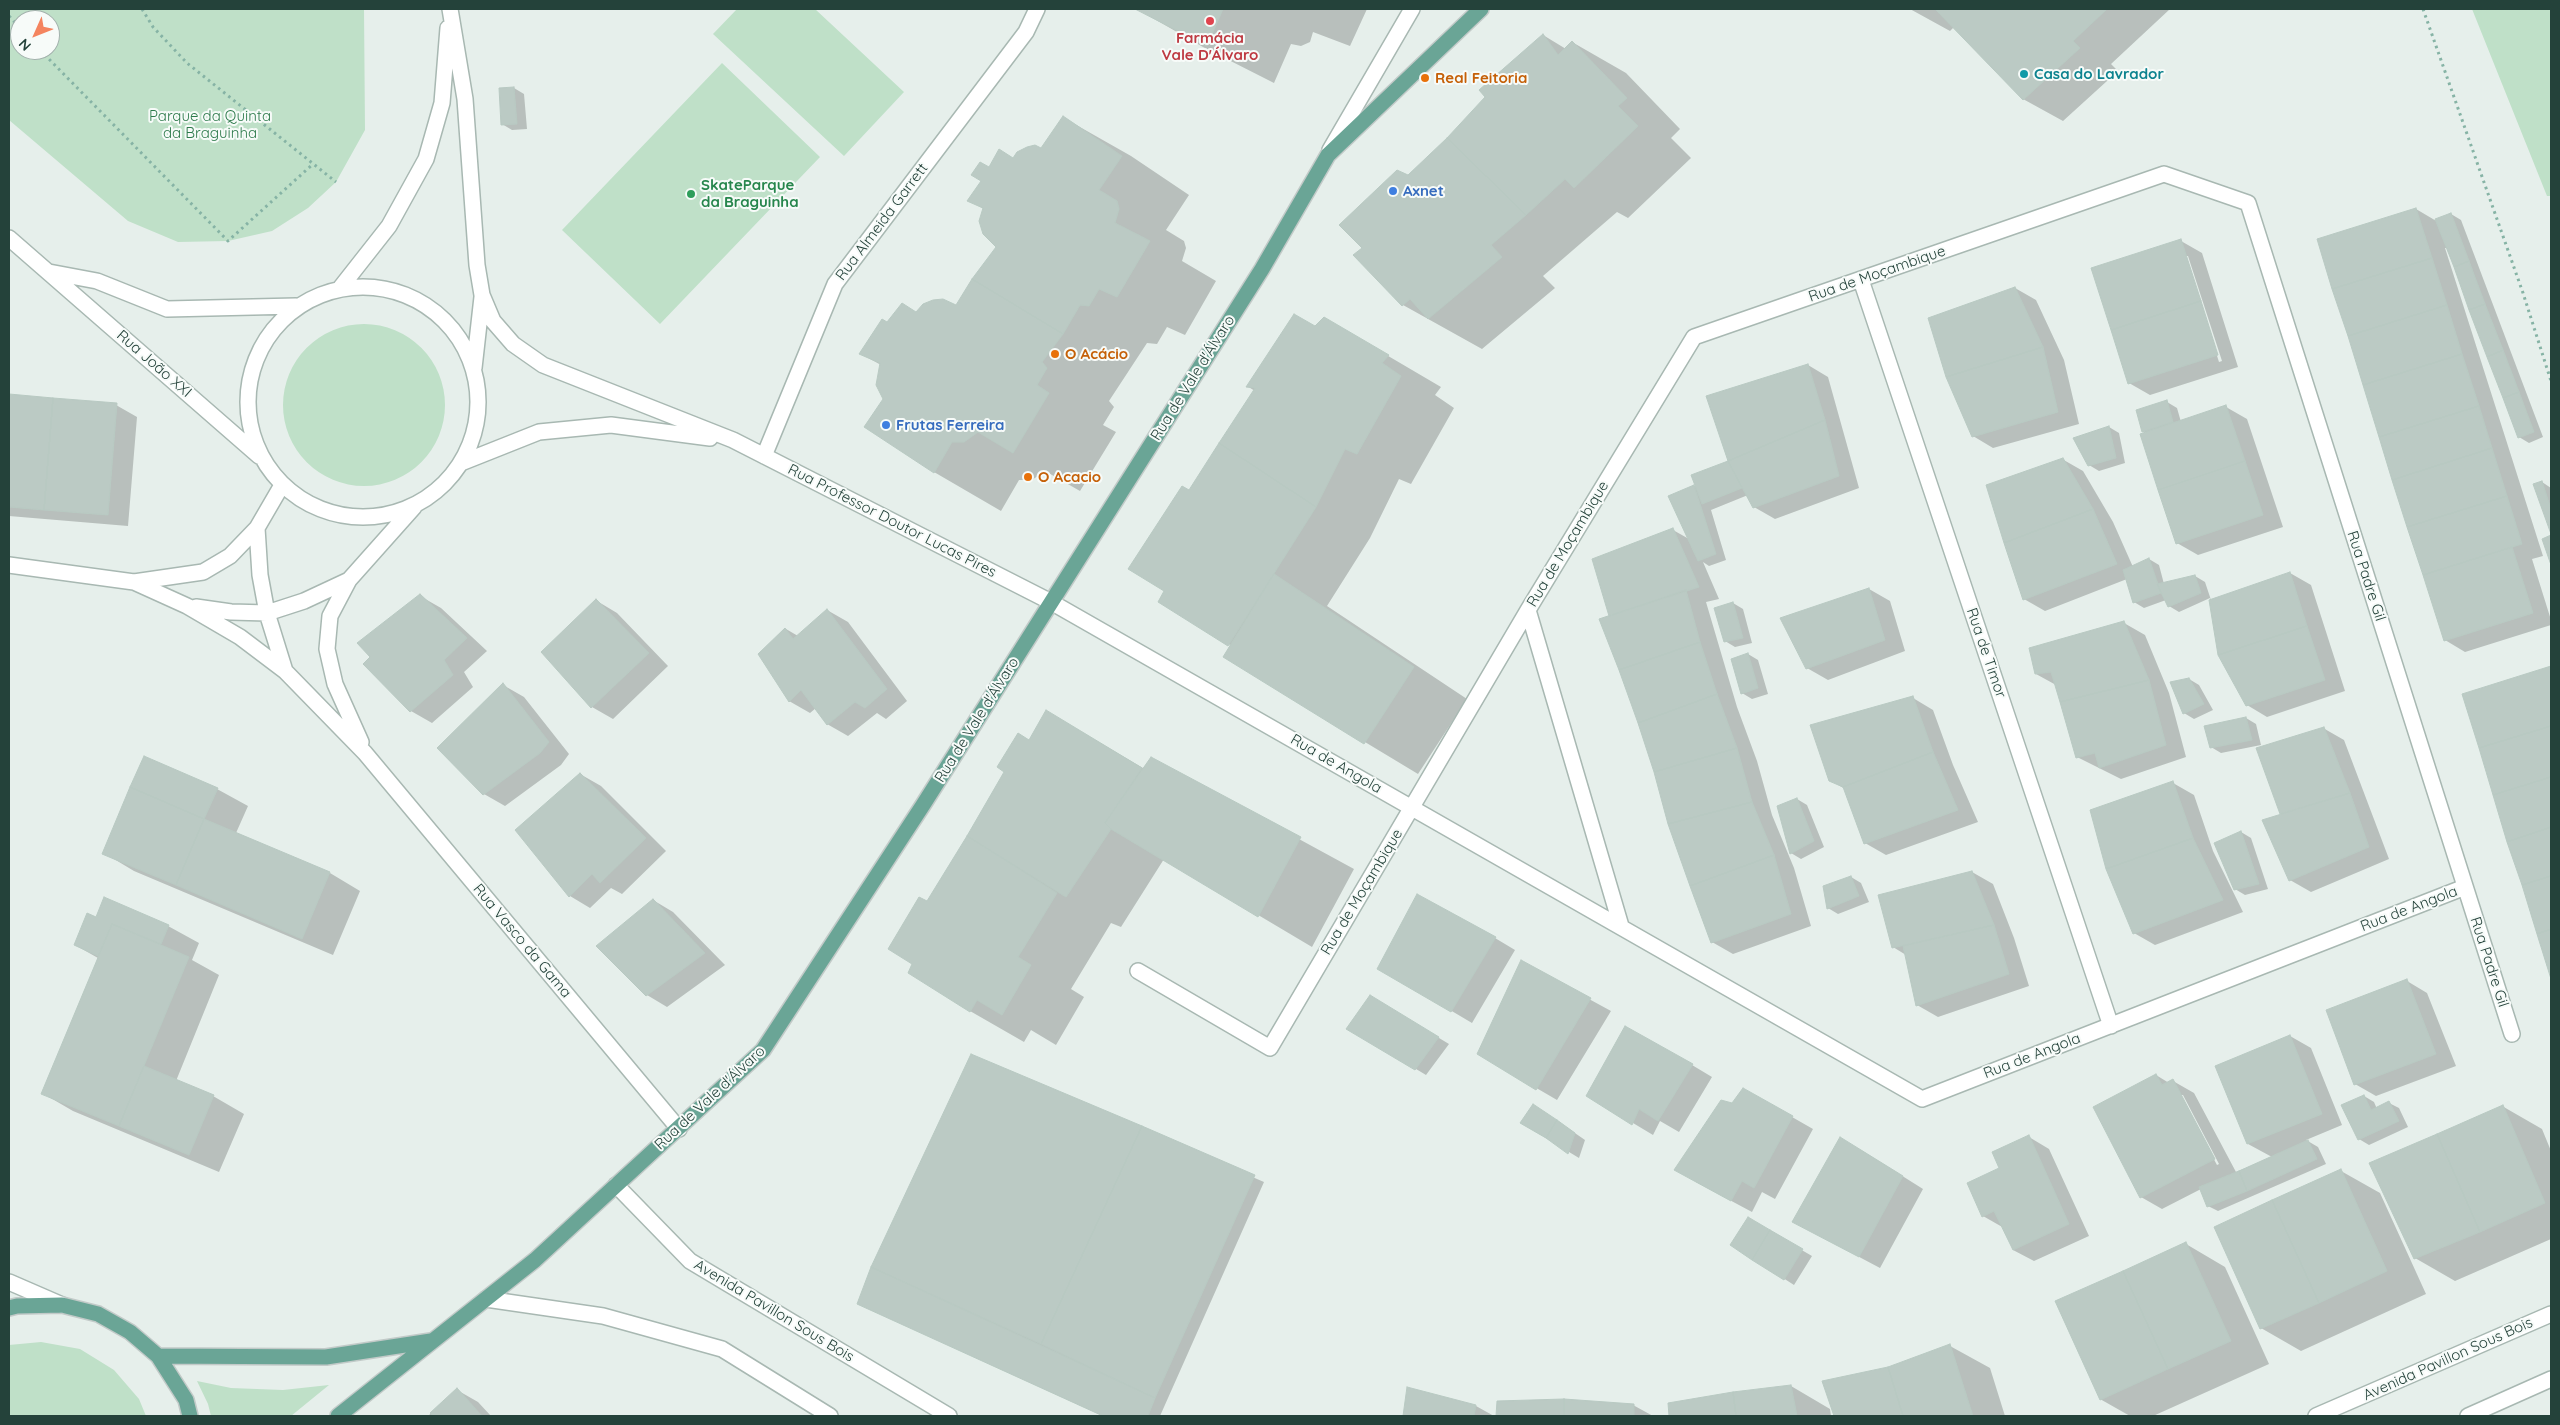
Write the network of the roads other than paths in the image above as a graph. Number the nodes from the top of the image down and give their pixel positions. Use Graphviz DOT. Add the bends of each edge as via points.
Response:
graph roads {
  1 [pos="450,9"];
  2 [pos="1037,9"];
  3 [pos="1412,9"];
  4 [pos="1482,9"];
  5 [pos="1328,155"];
  6 [pos="2164,174"];
  7 [pos="9,238"];
  8 [pos="48,272"];
  9 [pos="1861,280"];
  10 [pos="341,288"];
  11 [pos="482,295"];
  12 [pos="296,306"];
  13 [pos="474,370"];
  14 [pos="733,440"];
  15 [pos="764,456"];
  16 [pos="261,457"];
  17 [pos="461,463"];
  18 [pos="282,485"];
  19 [pos="416,505"];
  20 [pos="257,528"];
  21 [pos="9,565"];
  22 [pos="349,580"];
  23 [pos="134,582"];
  24 [pos="1051,602"];
  25 [pos="187,606"];
  26 [pos="1528,610"];
  27 [pos="267,613"];
  28 [pos="285,671"];
  29 [pos="366,753"];
  30 [pos="1412,808"];
  31 [pos="2465,887"];
  32 [pos="1621,926"];
  33 [pos="1138,970"];
  34 [pos="2111,1026"];
  35 [pos="2512,1034"];
  36 [pos="679,1129"];
  37 [pos="616,1185"];
  38 [pos="9,1282"];
  39 [pos="486,1299"];
  40 [pos="62,1305"];
  41 [pos="9,1308"];
  42 [pos="2551,1314"];
  43 [pos="432,1341"];
  44 [pos="158,1356"];
  45 [pos="2551,1380"];
  46 [pos="190,1416"];
  47 [pos="338,1416"];
  48 [pos="830,1416"];
  49 [pos="949,1416"];
  50 [pos="2316,1416"];
  51 [pos="2468,1416"];
  1 -- 10 [label="street, Rua Professor Doutor Lucas Pires" via="442,103 426,159 389,226"];
  1 -- 11 [label="street, Rua Professor Doutor Lucas Pires" via="465,99"];
  2 -- 15 [label="street, Rua Almeida Garrett" via="1026,32 834,284"];
  3 -- 5 [label="street, Rua de Vale d'Álvaro"];
  4 -- 5 [label="main road"];
  5 -- 24 [label="main road, Rua de Vale d'Álvaro" via="1262,269"];
  6 -- 9 [label="street, Rua de Moçambique"];
  6 -- 31 [label="street, Rua Padre Gil" via="2248,203"];
  7 -- 8 [label="street, Rua João XXI"];
  8 -- 12 [label="street" via="97,281 167,309"];
  8 -- 16 [label="street, Rua João XXI"];
  9 -- 26 [label="street, Rua de Moçambique" via="1694,337"];
  9 -- 34 [label="street, Rua de Timor"];
  10 -- 12 [label="street"];
  10 -- 13 [label="street" via="376,286 409,296 438,314 461,341"];
  11 -- 13 [label="street, Rua Professor Doutor Lucas Pires"];
  11 -- 14 [label="street, Rua Professor Doutor Lucas Pires" via="493,321 513,344 543,365"];
  12 -- 16 [label="street" via="272,329 255,358 247,391 249,425"];
  13 -- 17 [label="street" via="478,402 474,434"];
  14 -- 15 [label="street, Rua Professor Doutor Lucas Pires"];
  14 -- 17 [label="street, Rua Professor Doutor Lucas Pires" via="611,425 540,432"];
  15 -- 24 [label="street, Rua Professor Doutor Lucas Pires"];
  16 -- 18 [label="street"];
  17 -- 19 [label="street" via="442,487"];
  18 -- 19 [label="street" via="312,506 346,516 382,516"];
  18 -- 20 [label="street"];
  19 -- 22 [label="street, Rua Vasco da Gama"];
  20 -- 23 [label="street" via="230,556 204,572"];
  20 -- 27 [label="street, Rua Vasco da Gama" via="260,575"];
  21 -- 23 [label="street"];
  22 -- 27 [label="street" via="304,601"];
  22 -- 29 [label="street, Rua Vasco da Gama" via="330,616 327,649 335,684"];
  23 -- 25 [label="street"];
  24 -- 30 [label="street, Rua de Angola"];
  24 -- 36 [label="main road, Rua de Vale d'Álvaro" via="763,1050"];
  25 -- 27 [label="street"];
  25 -- 28 [label="street" via="240,637"];
  26 -- 30 [label="street, Rua de Moçambique"];
  26 -- 32 [label="street"];
  27 -- 28 [label="street, Rua Vasco da Gama"];
  28 -- 29 [label="street, Rua Vasco da Gama"];
  29 -- 36 [label="street, Rua Vasco da Gama"];
  30 -- 32 [label="street, Rua de Angola"];
  30 -- 33 [label="street, Rua de Moçambique" via="1270,1048"];
  31 -- 34 [label="street, Rua de Angola"];
  31 -- 35 [label="street, Rua Padre Gil"];
  32 -- 34 [label="street, Rua de Angola" via="1922,1099"];
  36 -- 37 [label="main road, Rua de Vale d'Álvaro"];
  37 -- 39 [label="main road, Rua de Vale d'Álvaro" via="535,1260"];
  37 -- 49 [label="street, Avenida Pavillon Sous Bois" via="690,1261"];
  38 -- 40 [label="street"];
  39 -- 43 [label="main road, Rua de Vale d'Álvaro"];
  39 -- 48 [label="street" via="604,1316 722,1349"];
  40 -- 41 [label="main road"];
  40 -- 44 [label="main road" via="98,1314 130,1332"];
  42 -- 50 [label="street, Avenida Pavillon Sous Bois"];
  43 -- 44 [label="main road" via="326,1357"];
  43 -- 47 [label="main road, Rua de Vale d'Álvaro"];
  44 -- 46 [label="main road" via="186,1400"];
  45 -- 51 [label="street"];
}
